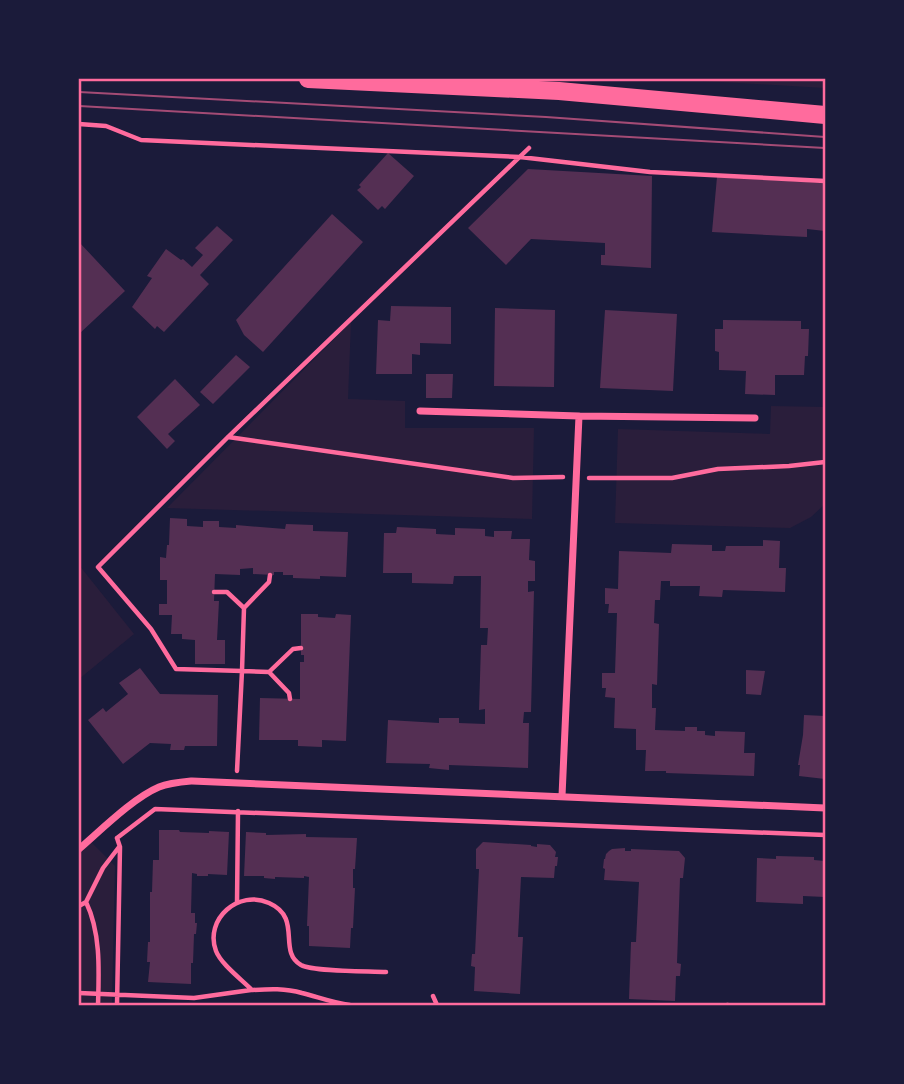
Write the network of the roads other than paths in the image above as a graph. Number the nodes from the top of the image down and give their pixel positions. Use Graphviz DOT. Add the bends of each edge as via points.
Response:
graph roads {
  1 [pos="308,79"];
  2 [pos="825,115"];
  3 [pos="420,411"];
  4 [pos="579,415"];
  5 [pos="755,418"];
  6 [pos="562,796"];
  7 [pos="825,808"];
  8 [pos="79,849"];
  1 -- 2 [label="main road" via="559,91"];
  3 -- 4 [label="street"];
  4 -- 5 [label="street"];
  4 -- 6 [label="street"];
  6 -- 7 [label="street"];
  6 -- 8 [label="street" via="192,781 160,787 136,801"];
}
